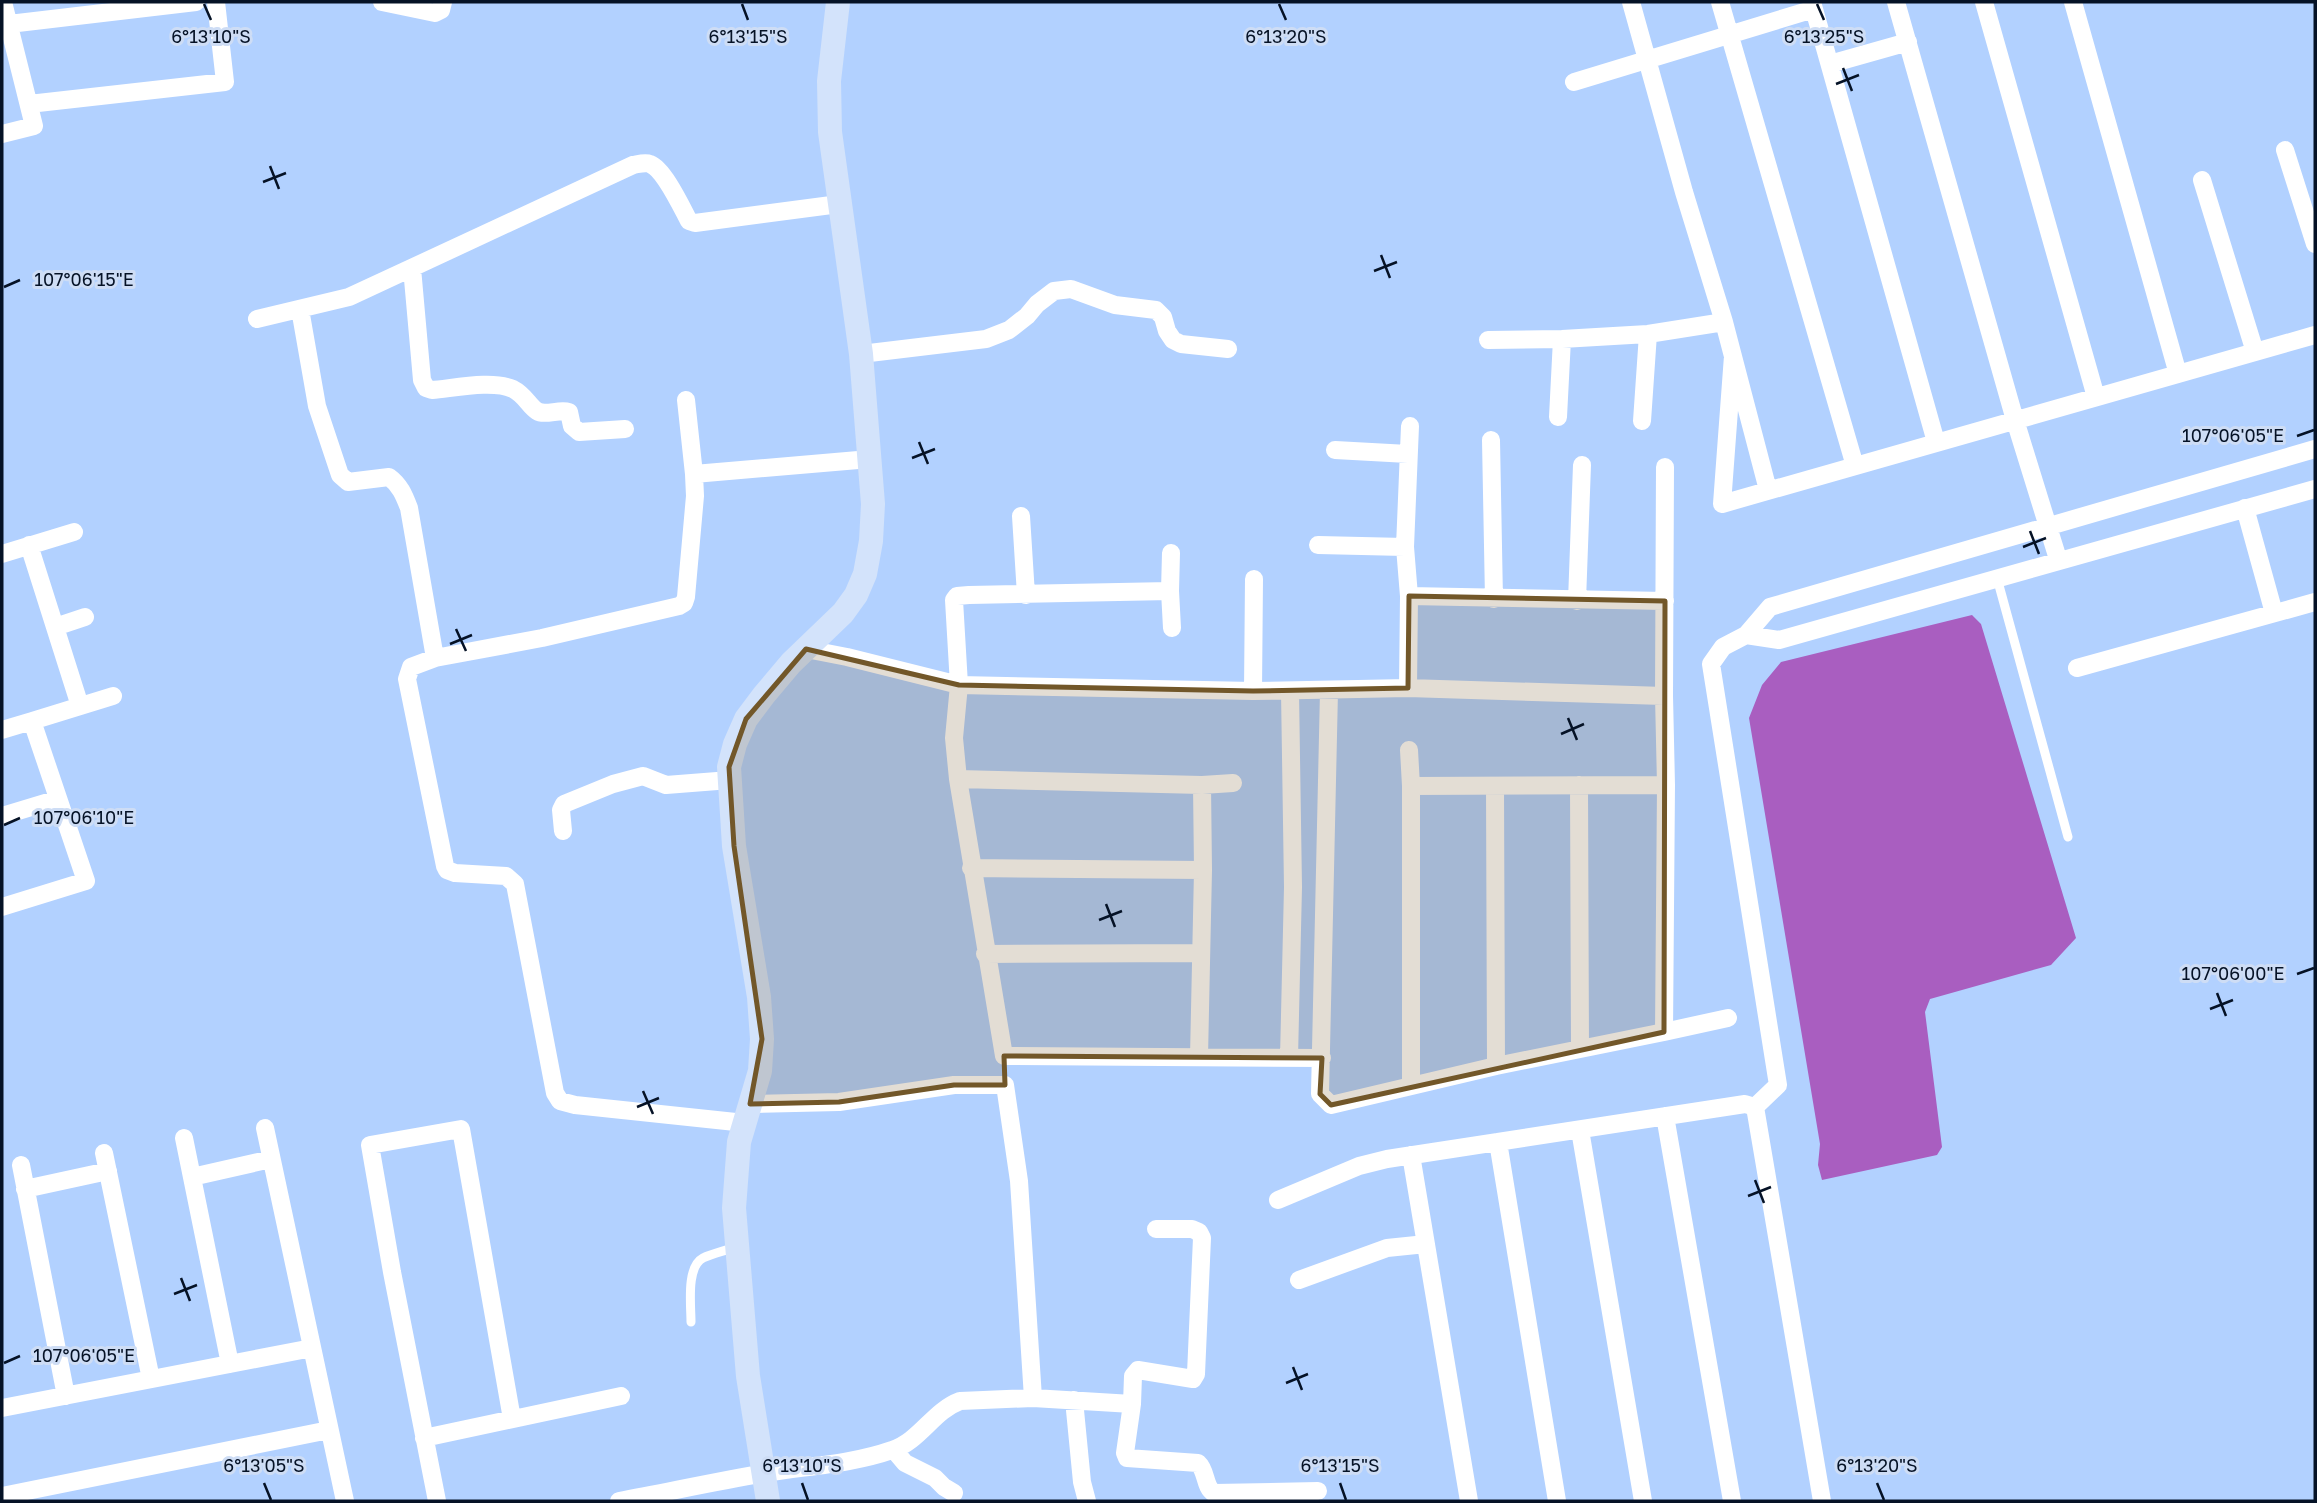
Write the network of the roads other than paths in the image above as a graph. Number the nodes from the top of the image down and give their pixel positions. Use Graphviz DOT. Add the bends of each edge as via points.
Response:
graph roads {
  1 [pos="3,2"];
  2 [pos="196,2"];
  3 [pos="216,2"];
  4 [pos="382,2"];
  5 [pos="443,2"];
  6 [pos="838,2"];
  7 [pos="1631,2"];
  8 [pos="1720,2"];
  9 [pos="1896,2"];
  10 [pos="1984,2"];
  11 [pos="2073,2"];
  12 [pos="1813,5"];
  13 [pos="9,24"];
  14 [pos="1729,34"];
  15 [pos="1908,43"];
  16 [pos="1646,60"];
  17 [pos="1830,64"];
  18 [pos="1574,82"];
  19 [pos="29,104"];
  20 [pos="2,134"];
  21 [pos="2285,150"];
  22 [pos="2202,180"];
  23 [pos="839,204"];
  24 [pos="2315,244"];
  25 [pos="412,268"];
  26 [pos="300,309"];
  27 [pos="257,319"];
  28 [pos="1724,322"];
  29 [pos="1648,334"];
  30 [pos="2315,335"];
  31 [pos="1562,339"];
  32 [pos="1488,340"];
  33 [pos="1228,349"];
  34 [pos="2255,352"];
  35 [pos="862,354"];
  36 [pos="1732,356"];
  37 [pos="2178,374"];
  38 [pos="2096,397"];
  39 [pos="686,400"];
  40 [pos="1558,417"];
  41 [pos="2015,420"];
  42 [pos="1642,421"];
  43 [pos="1410,426"];
  44 [pos="625,429"];
  45 [pos="1491,440"];
  46 [pos="1936,442"];
  47 [pos="2315,449"];
  48 [pos="1335,450"];
  49 [pos="1408,454"];
  50 [pos="870,459"];
  51 [pos="1583,464"];
  52 [pos="1855,466"];
  53 [pos="1665,467"];
  54 [pos="694,474"];
  55 [pos="2315,489"];
  56 [pos="1768,490"];
  57 [pos="2245,508"];
  58 [pos="1021,516"];
  59 [pos="2048,525"];
  60 [pos="74,531"];
  61 [pos="29,545"];
  62 [pos="1318,545"];
  63 [pos="1405,547"];
  64 [pos="1171,553"];
  65 [pos="2,554"];
  66 [pos="2058,559"];
  67 [pos="1997,578"];
  68 [pos="1254,579"];
  69 [pos="1170,592"];
  70 [pos="1026,595"];
  71 [pos="1409,597"];
  72 [pos="1493,599"];
  73 [pos="1577,601"];
  74 [pos="1665,601"];
  75 [pos="2315,602"];
  76 [pos="2274,613"];
  77 [pos="85,618"];
  78 [pos="55,627"];
  79 [pos="1172,628"];
  80 [pos="1746,635"];
  81 [pos="806,649"];
  82 [pos="435,658"];
  83 [pos="2077,668"];
  84 [pos="959,685"];
  85 [pos="1408,688"];
  86 [pos="1253,691"];
  87 [pos="1290,691"];
  88 [pos="1329,691"];
  89 [pos="113,696"];
  90 [pos="1664,696"];
  91 [pos="80,706"];
  92 [pos="32,721"];
  93 [pos="2,730"];
  94 [pos="1409,750"];
  95 [pos="958,779"];
  96 [pos="730,780"];
  97 [pos="1233,783"];
  98 [pos="1202,785"];
  99 [pos="1579,785"];
  100 [pos="1411,786"];
  101 [pos="1495,786"];
  102 [pos="1667,786"];
  103 [pos="58,799"];
  104 [pos="2,816"];
  105 [pos="563,831"];
  106 [pos="2068,837"];
  107 [pos="971,868"];
  108 [pos="1203,870"];
  109 [pos="2,907"];
  110 [pos="1201,953"];
  111 [pos="985,954"];
  112 [pos="1728,1018"];
  113 [pos="1664,1032"];
  114 [pos="1580,1049"];
  115 [pos="1004,1056"];
  116 [pos="1199,1057"];
  117 [pos="1289,1058"];
  118 [pos="1322,1058"];
  119 [pos="1496,1066"];
  120 [pos="1005,1085"];
  121 [pos="1411,1086"];
  122 [pos="1755,1107"];
  123 [pos="748,1113"];
  124 [pos="1665,1116"];
  125 [pos="265,1128"];
  126 [pos="1580,1130"];
  127 [pos="184,1138"];
  128 [pos="1498,1142"];
  129 [pos="104,1153"];
  130 [pos="1411,1156"];
  131 [pos="271,1158"];
  132 [pos="20,1165"];
  133 [pos="108,1171"];
  134 [pos="192,1177"];
  135 [pos="25,1189"];
  136 [pos="1278,1200"];
  137 [pos="1156,1229"];
  138 [pos="1426,1244"];
  139 [pos="737,1247"];
  140 [pos="1299,1280"];
  141 [pos="691,1322"];
  142 [pos="312,1348"];
  143 [pos="230,1364"];
  144 [pos="151,1379"];
  145 [pos="66,1396"];
  146 [pos="621,1396"];
  147 [pos="1033,1398"];
  148 [pos="1074,1400"];
  149 [pos="1132,1404"];
  150 [pos="2,1408"];
  151 [pos="512,1419"];
  152 [pos="330,1430"];
  153 [pos="424,1438"];
  154 [pos="894,1450"];
  155 [pos="765,1473"];
  156 [pos="1318,1491"];
  157 [pos="954,1493"];
  158 [pos="2,1496"];
  159 [pos="345,1501"];
  160 [pos="437,1501"];
  161 [pos="620,1501"];
  162 [pos="768,1501"];
  163 [pos="1087,1501"];
  164 [pos="1469,1501"];
  165 [pos="1557,1501"];
  166 [pos="1643,1501"];
  167 [pos="1732,1501"];
  168 [pos="1822,1501"];
  1 -- 13 [label="street"];
  2 -- 13 [label="street"];
  3 -- 19 [label="street" via="226,82"];
  4 -- 5 [label="street" via="435,13"];
  6 -- 23 [label="street" via="829,81"];
  7 -- 16 [label="street"];
  8 -- 14 [label="street"];
  9 -- 15 [label="street"];
  10 -- 38 [label="street"];
  11 -- 37 [label="street"];
  12 -- 14 [label="street"];
  12 -- 17 [label="street"];
  13 -- 19 [label="street"];
  14 -- 16 [label="street"];
  14 -- 52 [label="street"];
  15 -- 17 [label="street"];
  15 -- 41 [label="street"];
  16 -- 18 [label="street"];
  16 -- 28 [label="street"];
  17 -- 46 [label="street"];
  19 -- 20 [label="street" via="34,126"];
  21 -- 24 [label="street"];
  22 -- 34 [label="street"];
  23 -- 25 [label="street" via="695,223 689,221 660,172 646,163"];
  23 -- 35 [label="street"];
  25 -- 26 [label="street" via="349,297"];
  25 -- 44 [label="street" via="426,388 500,385 522,395 535,411 569,412 572,426 579,432"];
  26 -- 27 [label="street"];
  26 -- 82 [label="street" via="317,406 340,475 348,482 390,477 403,492"];
  28 -- 29 [label="street"];
  28 -- 36 [label="street"];
  29 -- 31 [label="street"];
  29 -- 42 [label="street"];
  30 -- 34 [label="street"];
  31 -- 32 [label="street"];
  31 -- 40 [label="street"];
  33 -- 35 [label="street" via="1181,344 1173,340 1156,310 1115,305 1071,289 1054,291 1009,330 986,339"];
  34 -- 37 [label="street"];
  35 -- 50 [label="street"];
  36 -- 56 [label="street"];
  36 -- 56 [label="street" via="1722,504"];
  37 -- 38 [label="street"];
  38 -- 41 [label="street"];
  39 -- 54 [label="street"];
  41 -- 46 [label="street"];
  41 -- 59 [label="street"];
  43 -- 49 [label="street"];
  45 -- 72 [label="street"];
  46 -- 52 [label="street"];
  47 -- 59 [label="street"];
  48 -- 49 [label="street"];
  49 -- 63 [label="street"];
  50 -- 54 [label="street"];
  50 -- 81 [label="street" via="872,541 865,574 843,613"];
  51 -- 73 [label="street"];
  52 -- 56 [label="street"];
  53 -- 74 [label="street"];
  54 -- 82 [label="street" via="684,603 542,638"];
  55 -- 57 [label="street"];
  57 -- 66 [label="street"];
  57 -- 76 [label="street"];
  58 -- 70 [label="street"];
  59 -- 66 [label="street"];
  59 -- 80 [label="street" via="1770,607"];
  60 -- 61 [label="street"];
  61 -- 65 [label="street"];
  61 -- 78 [label="street"];
  62 -- 63 [label="street"];
  63 -- 71 [label="street"];
  64 -- 69 [label="street"];
  66 -- 67 [label="street"];
  67 -- 80 [label="street" via="1779,640"];
  67 -- 106 [label="lane"];
  68 -- 86 [label="street"];
  69 -- 70 [label="street"];
  69 -- 79 [label="street"];
  70 -- 84 [label="street" via="957,596 954,600"];
  71 -- 72 [label="street"];
  71 -- 85 [label="street"];
  72 -- 73 [label="street"];
  73 -- 74 [label="street"];
  74 -- 90 [label="street"];
  75 -- 76 [label="street"];
  76 -- 83 [label="street"];
  77 -- 78 [label="street"];
  78 -- 91 [label="street"];
  80 -- 122 [label="street" via="1723,647 1711,664 1778,1085"];
  81 -- 84 [label="street"];
  81 -- 96 [label="street" via="746,719 735,744"];
  82 -- 123 [label="street" via="415,664 407,679 444,863 455,873 506,876 515,884 555,1093 561,1101 575,1105"];
  84 -- 86 [label="street"];
  84 -- 95 [label="street" via="954,738"];
  85 -- 88 [label="street"];
  85 -- 90 [label="street"];
  86 -- 87 [label="street"];
  87 -- 88 [label="street"];
  87 -- 117 [label="street" via="1293,887"];
  88 -- 118 [label="street"];
  89 -- 91 [label="street"];
  90 -- 102 [label="street"];
  91 -- 92 [label="street"];
  92 -- 93 [label="street"];
  92 -- 103 [label="street"];
  94 -- 100 [label="street"];
  95 -- 98 [label="street"];
  95 -- 107 [label="street"];
  96 -- 105 [label="street" via="666,785 643,776 613,784 564,804"];
  96 -- 123 [label="street" via="734,846 760,997 760,1071"];
  97 -- 98 [label="street"];
  98 -- 108 [label="street"];
  99 -- 101 [label="street"];
  99 -- 102 [label="street"];
  99 -- 114 [label="street"];
  100 -- 101 [label="street"];
  100 -- 121 [label="street"];
  101 -- 119 [label="street"];
  102 -- 113 [label="street"];
  103 -- 104 [label="street"];
  103 -- 109 [label="street" via="86,881"];
  107 -- 108 [label="street"];
  107 -- 111 [label="street"];
  108 -- 110 [label="street"];
  110 -- 111 [label="street"];
  110 -- 116 [label="street"];
  111 -- 115 [label="street"];
  112 -- 113 [label="street"];
  113 -- 114 [label="street"];
  114 -- 119 [label="street"];
  115 -- 116 [label="street"];
  115 -- 120 [label="street"];
  116 -- 117 [label="street"];
  117 -- 118 [label="street"];
  118 -- 121 [label="street" via="1320,1094 1331,1105"];
  119 -- 121 [label="street"];
  120 -- 123 [label="street" via="954,1085"];
  120 -- 147 [label="street" via="1019,1181"];
  122 -- 124 [label="street" via="1745,1104"];
  122 -- 168 [label="street"];
  123 -- 139 [label="street" via="736,1165"];
  124 -- 126 [label="street"];
  124 -- 167 [label="street"];
  125 -- 131 [label="street"];
  126 -- 128 [label="street"];
  126 -- 166 [label="street"];
  127 -- 134 [label="street"];
  128 -- 130 [label="street"];
  128 -- 165 [label="street"];
  129 -- 133 [label="street"];
  130 -- 136 [label="street" via="1359,1166"];
  130 -- 138 [label="street"];
  131 -- 134 [label="street"];
  131 -- 142 [label="street"];
  132 -- 135 [label="street"];
  133 -- 135 [label="street"];
  133 -- 144 [label="street"];
  134 -- 143 [label="street"];
  135 -- 145 [label="street"];
  137 -- 149 [label="street" via="1192,1229 1202,1238 1196,1374 1189,1380 1138,1370 1133,1376"];
  138 -- 140 [label="street" via="1387,1248"];
  138 -- 164 [label="street"];
  139 -- 141 [label="lane" via="703,1258 694,1267"];
  139 -- 155 [label="street" via="748,1377"];
  142 -- 143 [label="street"];
  142 -- 152 [label="street"];
  143 -- 144 [label="street"];
  144 -- 145 [label="street"];
  145 -- 150 [label="street"];
  146 -- 151 [label="street"];
  147 -- 148 [label="street"];
  147 -- 154 [label="street" via="960,1401"];
  148 -- 149 [label="street"];
  148 -- 163 [label="street"];
  149 -- 156 [label="street" via="1127,1458 1198,1463 1214,1493"];
  151 -- 153 [label="street"];
  151 -- 153 [label="street" via="461,1129 370,1145"];
  152 -- 158 [label="street"];
  152 -- 159 [label="street"];
  153 -- 160 [label="street"];
  154 -- 155 [label="street"];
  154 -- 157 [label="street" via="905,1463"];
  155 -- 161 [label="street"];
  155 -- 162 [label="street"];
}
